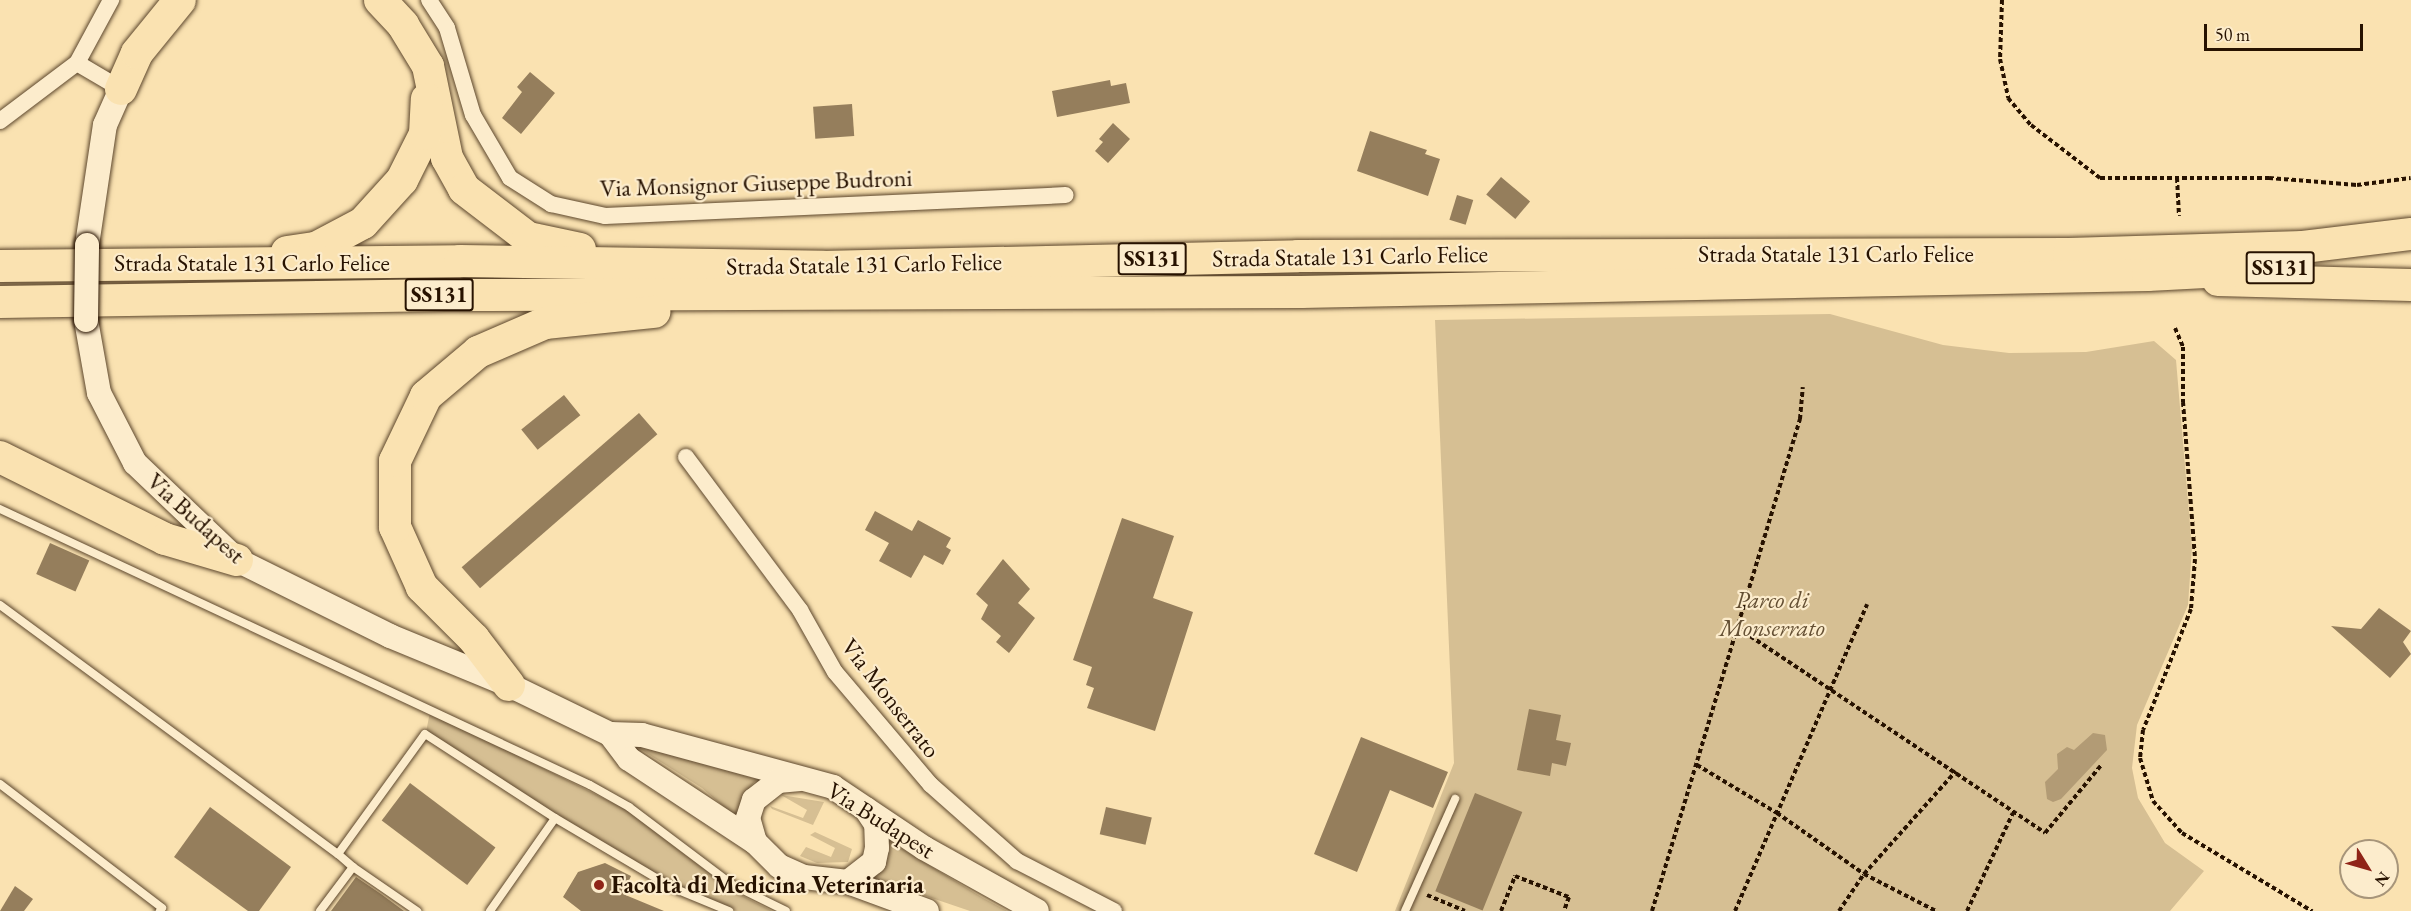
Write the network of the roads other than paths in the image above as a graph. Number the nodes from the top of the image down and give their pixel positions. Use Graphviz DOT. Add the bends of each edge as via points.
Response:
graph roads {
  1 [pos="111,0"];
  2 [pos="180,0"];
  3 [pos="380,0"];
  4 [pos="429,0"];
  5 [pos="77,63"];
  6 [pos="428,66"];
  7 [pos="121,89"];
  8 [pos="0,121"];
  9 [pos="1066,195"];
  10 [pos="2411,225"];
  11 [pos="2411,234"];
  12 [pos="2303,247"];
  13 [pos="2411,255"];
  14 [pos="206,264"];
  15 [pos="0,266"];
  16 [pos="823,267"];
  17 [pos="2148,275"];
  18 [pos="2411,285"];
  19 [pos="878,293"];
  20 [pos="0,302"];
  21 [pos="0,457"];
  22 [pos="686,457"];
  23 [pos="0,508"];
  24 [pos="237,560"];
  25 [pos="0,605"];
  26 [pos="509,685"];
  27 [pos="610,735"];
  28 [pos="806,779"];
  29 [pos="0,784"];
  30 [pos="1455,800"];
  31 [pos="866,809"];
  32 [pos="555,819"];
  33 [pos="755,842"];
  34 [pos="338,854"];
  35 [pos="353,867"];
  36 [pos="848,882"];
  37 [pos="160,911"];
  38 [pos="320,911"];
  39 [pos="417,911"];
  40 [pos="490,911"];
  41 [pos="729,911"];
  42 [pos="786,911"];
  43 [pos="927,911"];
  44 [pos="1037,911"];
  45 [pos="1114,911"];
  46 [pos="1405,911"];
  1 -- 5 [label="street"];
  2 -- 7 [label="highway" via="137,53"];
  3 -- 6 [label="highway" via="403,25"];
  4 -- 9 [label="street, Via Monsignor Giuseppe Budroni" via="447,28 478,124 510,178 552,204 605,216"];
  5 -- 7 [label="street"];
  5 -- 8 [label="street"];
  6 -- 14 [label="highway" via="425,134 402,180 363,223 316,248"];
  6 -- 16 [label="highway" via="447,158 464,189 528,238 572,248"];
  7 -- 24 [label="main road, Via Budapest, bridge" via="105,125 87,245 87,320 99,393 135,463"];
  10 -- 12 [label="highway"];
  11 -- 12 [label="highway, Strada Statale 131 Carlo Felice / SS131"];
  12 -- 16 [label="highway, Strada Statale 131 Carlo Felice / SS131" via="2069,254 1298,256"];
  13 -- 17 [label="highway, Strada Statale 131 Carlo Felice / SS131"];
  14 -- 15 [label="highway, Strada Statale 131 Carlo Felice / SS131"];
  14 -- 16 [label="highway, Strada Statale 131 Carlo Felice / SS131" via="460,261"];
  17 -- 18 [label="highway" via="2290,284"];
  17 -- 19 [label="highway, Strada Statale 131 Carlo Felice / SS131" via="1301,292"];
  19 -- 20 [label="highway, Strada Statale 131 Carlo Felice / SS131"];
  19 -- 26 [label="highway" via="544,323 478,352 426,396 395,460 395,527 422,587 474,639"];
  21 -- 24 [label="highway" via="165,539"];
  22 -- 45 [label="street, Via Monserrato" via="800,610 835,672 931,785 1017,861"];
  23 -- 42 [label="lane" via="590,785 629,807 731,884"];
  24 -- 26 [label="main road, Via Budapest" via="390,636"];
  25 -- 34 [label="lane"];
  26 -- 27 [label="main road, Via Budapest"];
  27 -- 28 [label="main road, Via Budapest" via="642,735"];
  27 -- 33 [label="main road, Via Budapest" via="629,759"];
  28 -- 31 [label="main road, Via Budapest" via="833,787"];
  28 -- 33 [label="main road" via="778,781 754,800 748,818"];
  29 -- 37 [label="lane" via="162,908"];
  30 -- 46 [label="lane"];
  31 -- 36 [label="main road" via="876,824 874,862"];
  31 -- 44 [label="main road, Via Budapest" via="924,848"];
  32 -- 34 [label="lane" via="424,734"];
  32 -- 40 [label="lane"];
  32 -- 41 [label="lane" via="671,887"];
  33 -- 36 [label="main road, Via Budapest" via="790,872"];
  34 -- 35 [label="lane"];
  35 -- 38 [label="lane"];
  35 -- 39 [label="lane"];
  36 -- 43 [label="main road, Via Budapest"];
}
